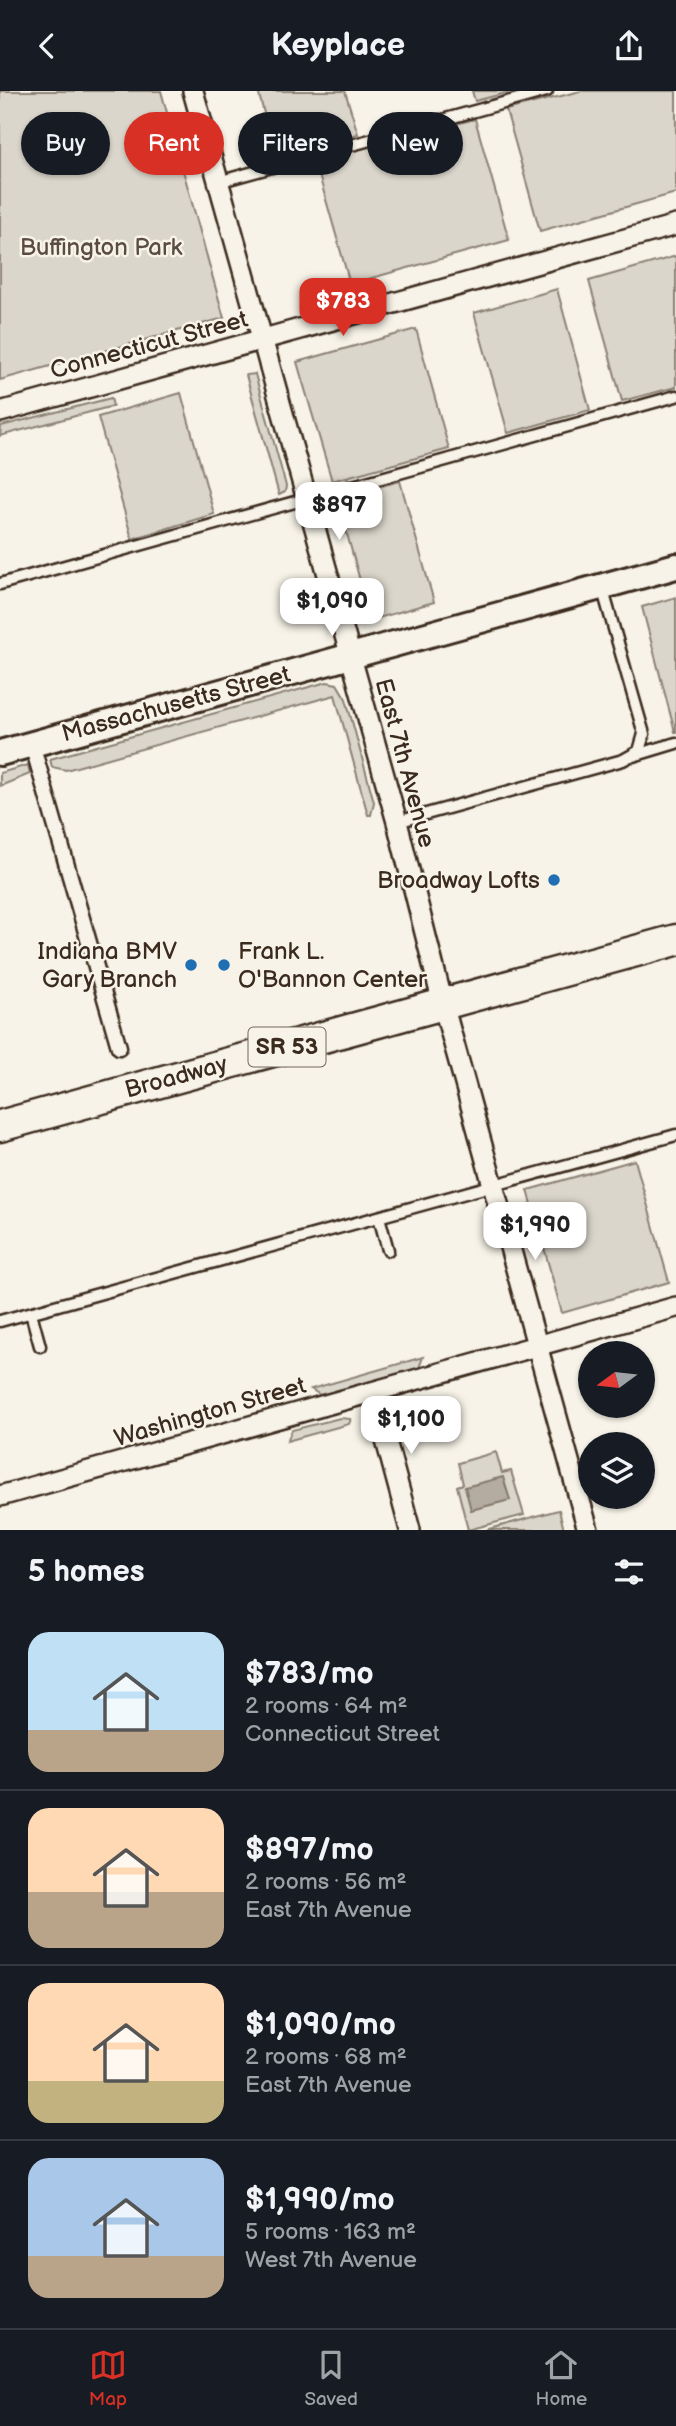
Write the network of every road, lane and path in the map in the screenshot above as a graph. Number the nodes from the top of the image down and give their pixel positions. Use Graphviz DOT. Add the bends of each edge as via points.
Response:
graph roads {
  1 [pos="193,91"];
  2 [pos="547,91"];
  3 [pos="218,182"];
  4 [pos="676,225"];
  5 [pos="262,339"];
  6 [pos="676,396"];
  7 [pos="0,412"];
  8 [pos="306,498"];
  9 [pos="676,566"];
  10 [pos="0,584"];
  11 [pos="602,587"];
  12 [pos="350,656"];
  13 [pos="676,743"];
  14 [pos="32,744"];
  15 [pos="0,753"];
  16 [pos="632,756"];
  17 [pos="397,822"];
  18 [pos="676,940"];
  19 [pos="443,1004"];
  20 [pos="118,1047"];
  21 [pos="0,1126"];
  22 [pos="676,1135"];
  23 [pos="493,1185"];
  24 [pos="379,1217"];
  25 [pos="388,1250"];
  26 [pos="676,1307"];
  27 [pos="31,1313"];
  28 [pos="0,1321"];
  29 [pos="537,1345"];
  30 [pos="40,1346"];
  31 [pos="373,1392"];
  32 [pos="0,1496"];
  33 [pos="410,1530"];
  34 [pos="588,1530"];
  1 -- 3 [label="street, East 7th Avenue"];
  2 -- 3 [label="lane"];
  3 -- 5 [label="street, East 7th Avenue"];
  4 -- 5 [label="street, Connecticut Street"];
  5 -- 7 [label="street, Connecticut Street"];
  5 -- 8 [label="street, East 7th Avenue"];
  6 -- 8 [label="lane"];
  8 -- 10 [label="lane"];
  8 -- 12 [label="street, East 7th Avenue"];
  9 -- 11 [label="street, Massachusetts Street"];
  11 -- 12 [label="street, Massachusetts Street"];
  11 -- 16 [label="lane" via="644,734 639,751"];
  12 -- 14 [label="street, Massachusetts Street"];
  12 -- 17 [label="street, East 7th Avenue"];
  13 -- 16 [label="lane"];
  14 -- 15 [label="street, Massachusetts Street"];
  14 -- 20 [label="street"];
  16 -- 17 [label="lane"];
  17 -- 19 [label="street, East 7th Avenue"];
  18 -- 19 [label="main road, Broadway / SR 53"];
  19 -- 21 [label="main road, Broadway / SR 53"];
  19 -- 23 [label="street, East 7th Avenue"];
  22 -- 23 [label="lane"];
  23 -- 24 [label="lane"];
  23 -- 29 [label="street, East 7th Avenue"];
  24 -- 25 [label="lane"];
  24 -- 27 [label="lane"];
  26 -- 29 [label="street, Washington Street"];
  27 -- 28 [label="lane"];
  27 -- 30 [label="lane"];
  29 -- 31 [label="street, Washington Street"];
  29 -- 34 [label="street, East 7th Avenue"];
  31 -- 32 [label="street, Washington Street"];
  31 -- 33 [label="street"];
}
